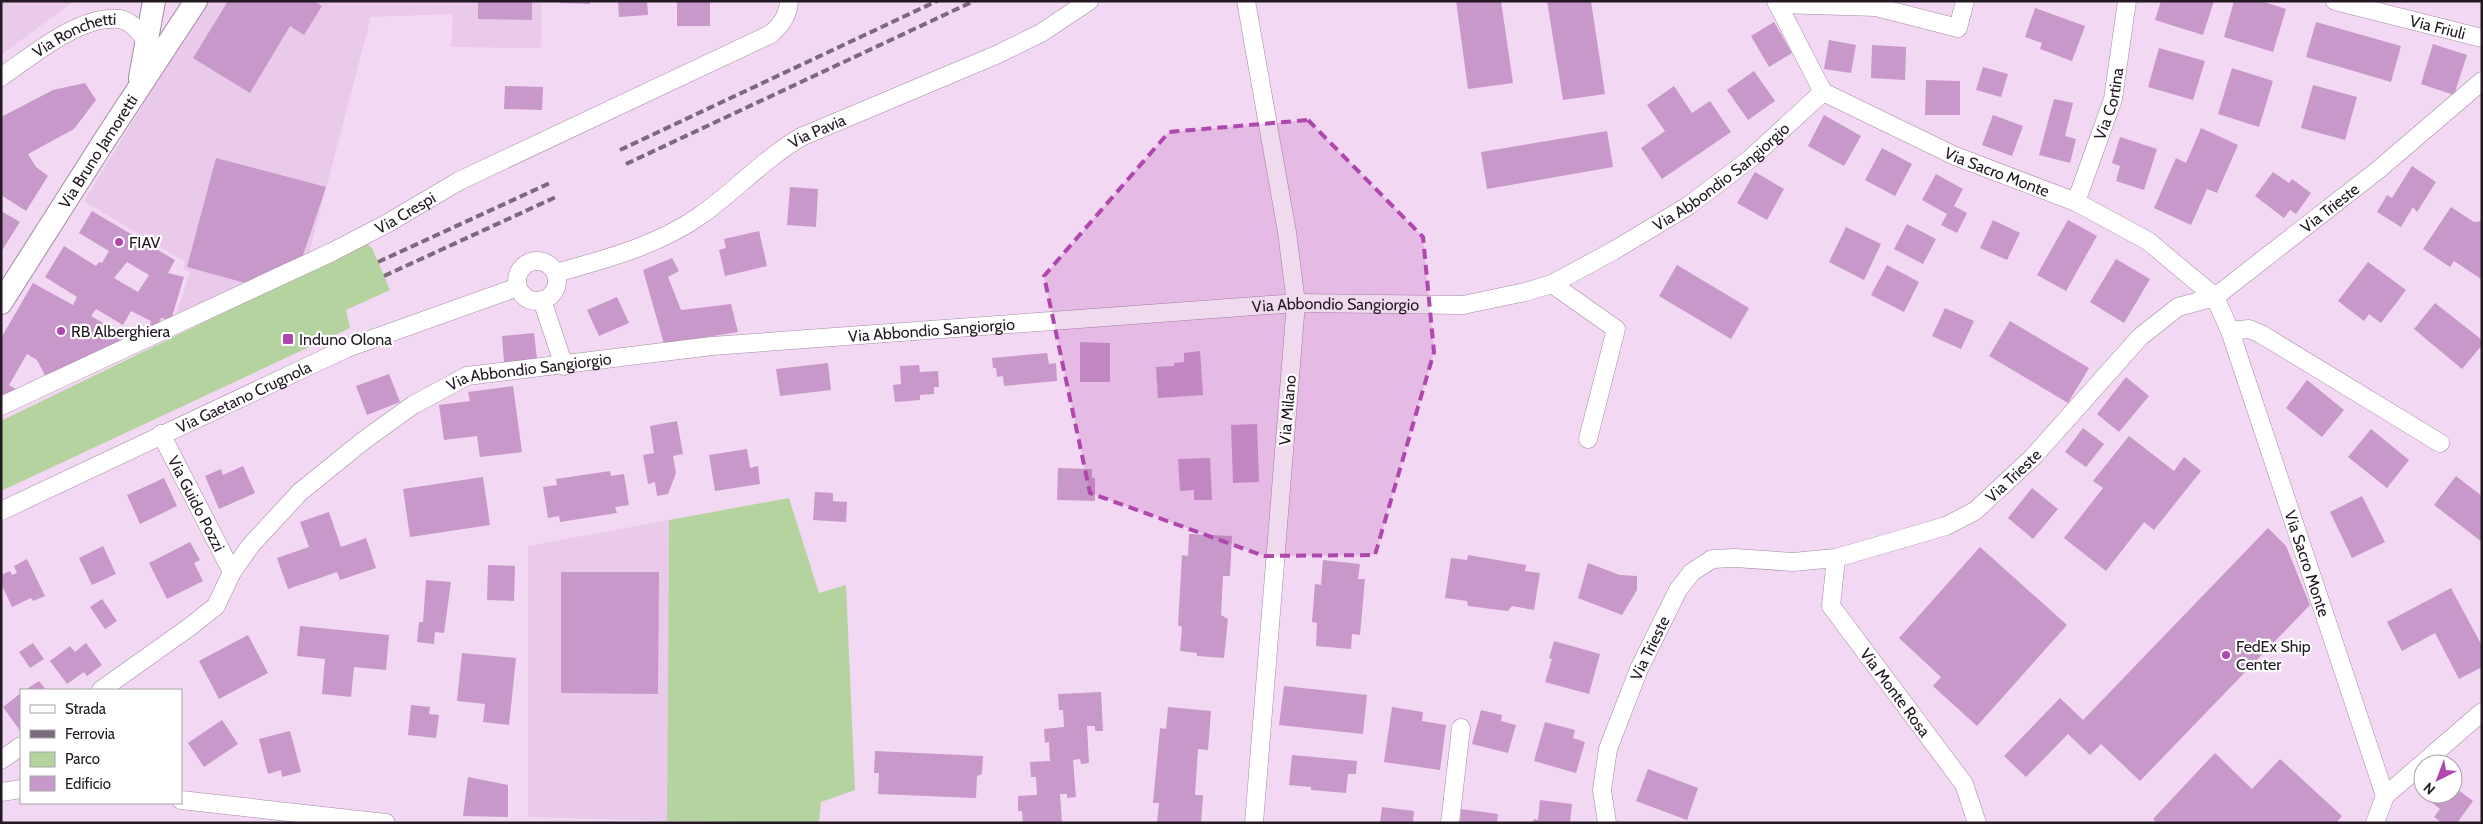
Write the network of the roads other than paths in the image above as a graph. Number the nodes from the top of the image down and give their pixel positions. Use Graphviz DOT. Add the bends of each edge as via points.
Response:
graph roads {
  1 [pos="154,1"];
  2 [pos="789,1"];
  3 [pos="1089,1"];
  4 [pos="1246,1"];
  5 [pos="1965,1"];
  6 [pos="2127,1"];
  7 [pos="2335,1"];
  8 [pos="1777,2"];
  9 [pos="191,4"];
  10 [pos="1877,4"];
  11 [pos="2482,38"];
  12 [pos="147,43"];
  13 [pos="1,77"];
  14 [pos="2482,82"];
  15 [pos="1822,92"];
  16 [pos="136,94"];
  17 [pos="2076,202"];
  18 [pos="556,273"];
  19 [pos="1552,284"];
  20 [pos="518,287"];
  21 [pos="2214,297"];
  22 [pos="542,300"];
  23 [pos="1,303"];
  24 [pos="1296,303"];
  25 [pos="2230,331"];
  26 [pos="564,366"];
  27 [pos="1,406"];
  28 [pos="162,434"];
  29 [pos="1588,439"];
  30 [pos="2440,442"];
  31 [pos="1,511"];
  32 [pos="1836,558"];
  33 [pos="232,572"];
  34 [pos="102,689"];
  35 [pos="2482,712"];
  36 [pos="1461,728"];
  37 [pos="20,747"];
  38 [pos="1,760"];
  39 [pos="20,789"];
  40 [pos="1,792"];
  41 [pos="2384,796"];
  42 [pos="182,800"];
  43 [pos="386,823"];
  44 [pos="1254,823"];
  45 [pos="1450,823"];
  46 [pos="1607,823"];
  47 [pos="1976,823"];
  48 [pos="2375,823"];
  1 -- 12 [label="street"];
  2 -- 27 [label="street, Via Crespi" via="782,23 771,34 459,181 332,252"];
  3 -- 18 [label="street, Via Pavia" via="1042,33 996,55 801,137 777,151 700,216 663,236 624,254"];
  4 -- 24 [label="street, Via Milano" via="1287,232"];
  5 -- 10 [label="street" via="1958,28"];
  6 -- 17 [label="street, Via Cortina" via="2113,99"];
  7 -- 11 [label="street, Via Friuli"];
  8 -- 10 [label="street"];
  8 -- 15 [label="street"];
  9 -- 16 [label="street, Via Bruno Jamoretti"];
  12 -- 13 [label="street, Via Ronchetti" via="137,28 120,19 99,21 72,30"];
  12 -- 16 [label="street"];
  14 -- 21 [label="street, Via Trieste" via="2378,170"];
  15 -- 17 [label="street, Via Sacro Monte" via="1955,156"];
  15 -- 19 [label="street, Via Abbondio Sangiorgio" via="1750,159 1688,206"];
  16 -- 23 [label="street, Via Bruno Jamoretti"];
  17 -- 21 [label="street, Via Sacro Monte" via="2148,241"];
  18 -- 20 [label="street" via="544,262 526,264 517,278"];
  18 -- 22 [label="street" via="554,290"];
  19 -- 24 [label="street, Via Abbondio Sangiorgio" via="1462,305"];
  19 -- 29 [label="street" via="1616,329"];
  20 -- 22 [label="street" via="527,298"];
  20 -- 28 [label="street, Via Gaetano Crugnola" via="347,348"];
  21 -- 25 [label="street, Via Sacro Monte"];
  21 -- 32 [label="street, Via Trieste" via="2178,307 2140,336 2033,457 1975,511 1946,526"];
  22 -- 26 [label="street"];
  24 -- 26 [label="street, Via Abbondio Sangiorgio" via="712,346"];
  24 -- 44 [label="street, Via Milano"];
  25 -- 30 [label="street" via="2249,329 2261,334"];
  25 -- 41 [label="street, Via Sacro Monte"];
  26 -- 33 [label="street, Via Abbondio Sangiorgio" via="467,376 413,405 300,492 251,544"];
  28 -- 31 [label="street, Via Gaetano Crugnola"];
  28 -- 33 [label="street, Via Guido Pozzi"];
  32 -- 46 [label="street, Via Trieste" via="1793,562 1712,559 1692,572 1678,590 1638,670 1608,749 1602,790"];
  32 -- 47 [label="street, Via Monte Rosa" via="1831,606 1964,784"];
  33 -- 34 [label="street, Via Abbondio Sangiorgio" via="216,606"];
  35 -- 41 [label="street"];
  36 -- 45 [label="street"];
  37 -- 38 [label="street"];
  39 -- 40 [label="street"];
  41 -- 48 [label="street"];
  42 -- 43 [label="street"];
}
